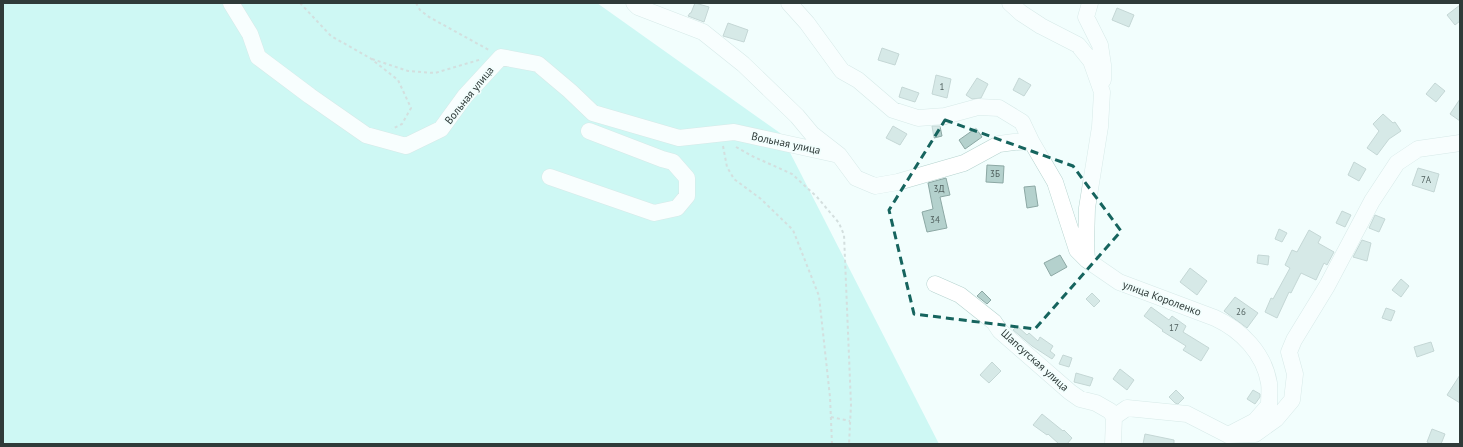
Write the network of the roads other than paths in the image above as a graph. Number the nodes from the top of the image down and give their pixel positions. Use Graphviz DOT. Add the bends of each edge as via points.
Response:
graph roads {
  1 [pos="231,3"];
  2 [pos="634,3"];
  3 [pos="789,3"];
  4 [pos="1010,3"];
  5 [pos="1090,3"];
  6 [pos="1102,92"];
  7 [pos="589,131"];
  8 [pos="679,138"];
  9 [pos="1031,141"];
  10 [pos="1460,143"];
  11 [pos="839,155"];
  12 [pos="673,162"];
  13 [pos="550,177"];
  14 [pos="1087,260"];
  15 [pos="935,284"];
  16 [pos="1114,417"];
  17 [pos="1228,435"];
  18 [pos="1113,444"];
  1 -- 8 [label="street, Вольная улица" via="250,34 258,57 310,96 366,134 375,137 406,146 441,129 465,96 501,57 538,64 593,113"];
  2 -- 11 [label="street, Вольная улица" via="638,7 703,32 743,64 812,134"];
  3 -- 9 [label="street" via="842,71 858,80 893,110 918,118 946,116 978,107 1000,108 1022,122"];
  4 -- 6 [label="street" via="1041,26 1078,45 1091,61"];
  5 -- 6 [label="street" via="1086,17 1100,45 1103,65"];
  6 -- 14 [label="street" via="1100,127 1087,208"];
  7 -- 12 [label="street"];
  8 -- 11 [label="street, Вольная улица" via="721,137 734,132"];
  8 -- 12 [label="street"];
  9 -- 11 [label="street, Вольная улица" via="998,144 964,163 875,186 856,178"];
  9 -- 14 [label="street, улица Короленко" via="1055,182 1077,250"];
  10 -- 17 [label="street" via="1418,149 1398,163 1372,201 1327,286 1294,340 1289,352 1295,374 1292,400 1276,419 1255,434"];
  12 -- 13 [label="street" via="687,178 687,196 677,208 654,213"];
  14 -- 17 [label="street, улица Короленко" via="1119,282 1229,324 1250,343 1261,359 1269,383 1269,404 1255,421"];
  15 -- 16 [label="street, Шапсугская улица" via="960,295 994,322 1000,331 1070,392 1080,399 1096,403 1110,411"];
  16 -- 17 [label="street" via="1127,408 1187,414"];
  16 -- 18 [label="street"];
}
